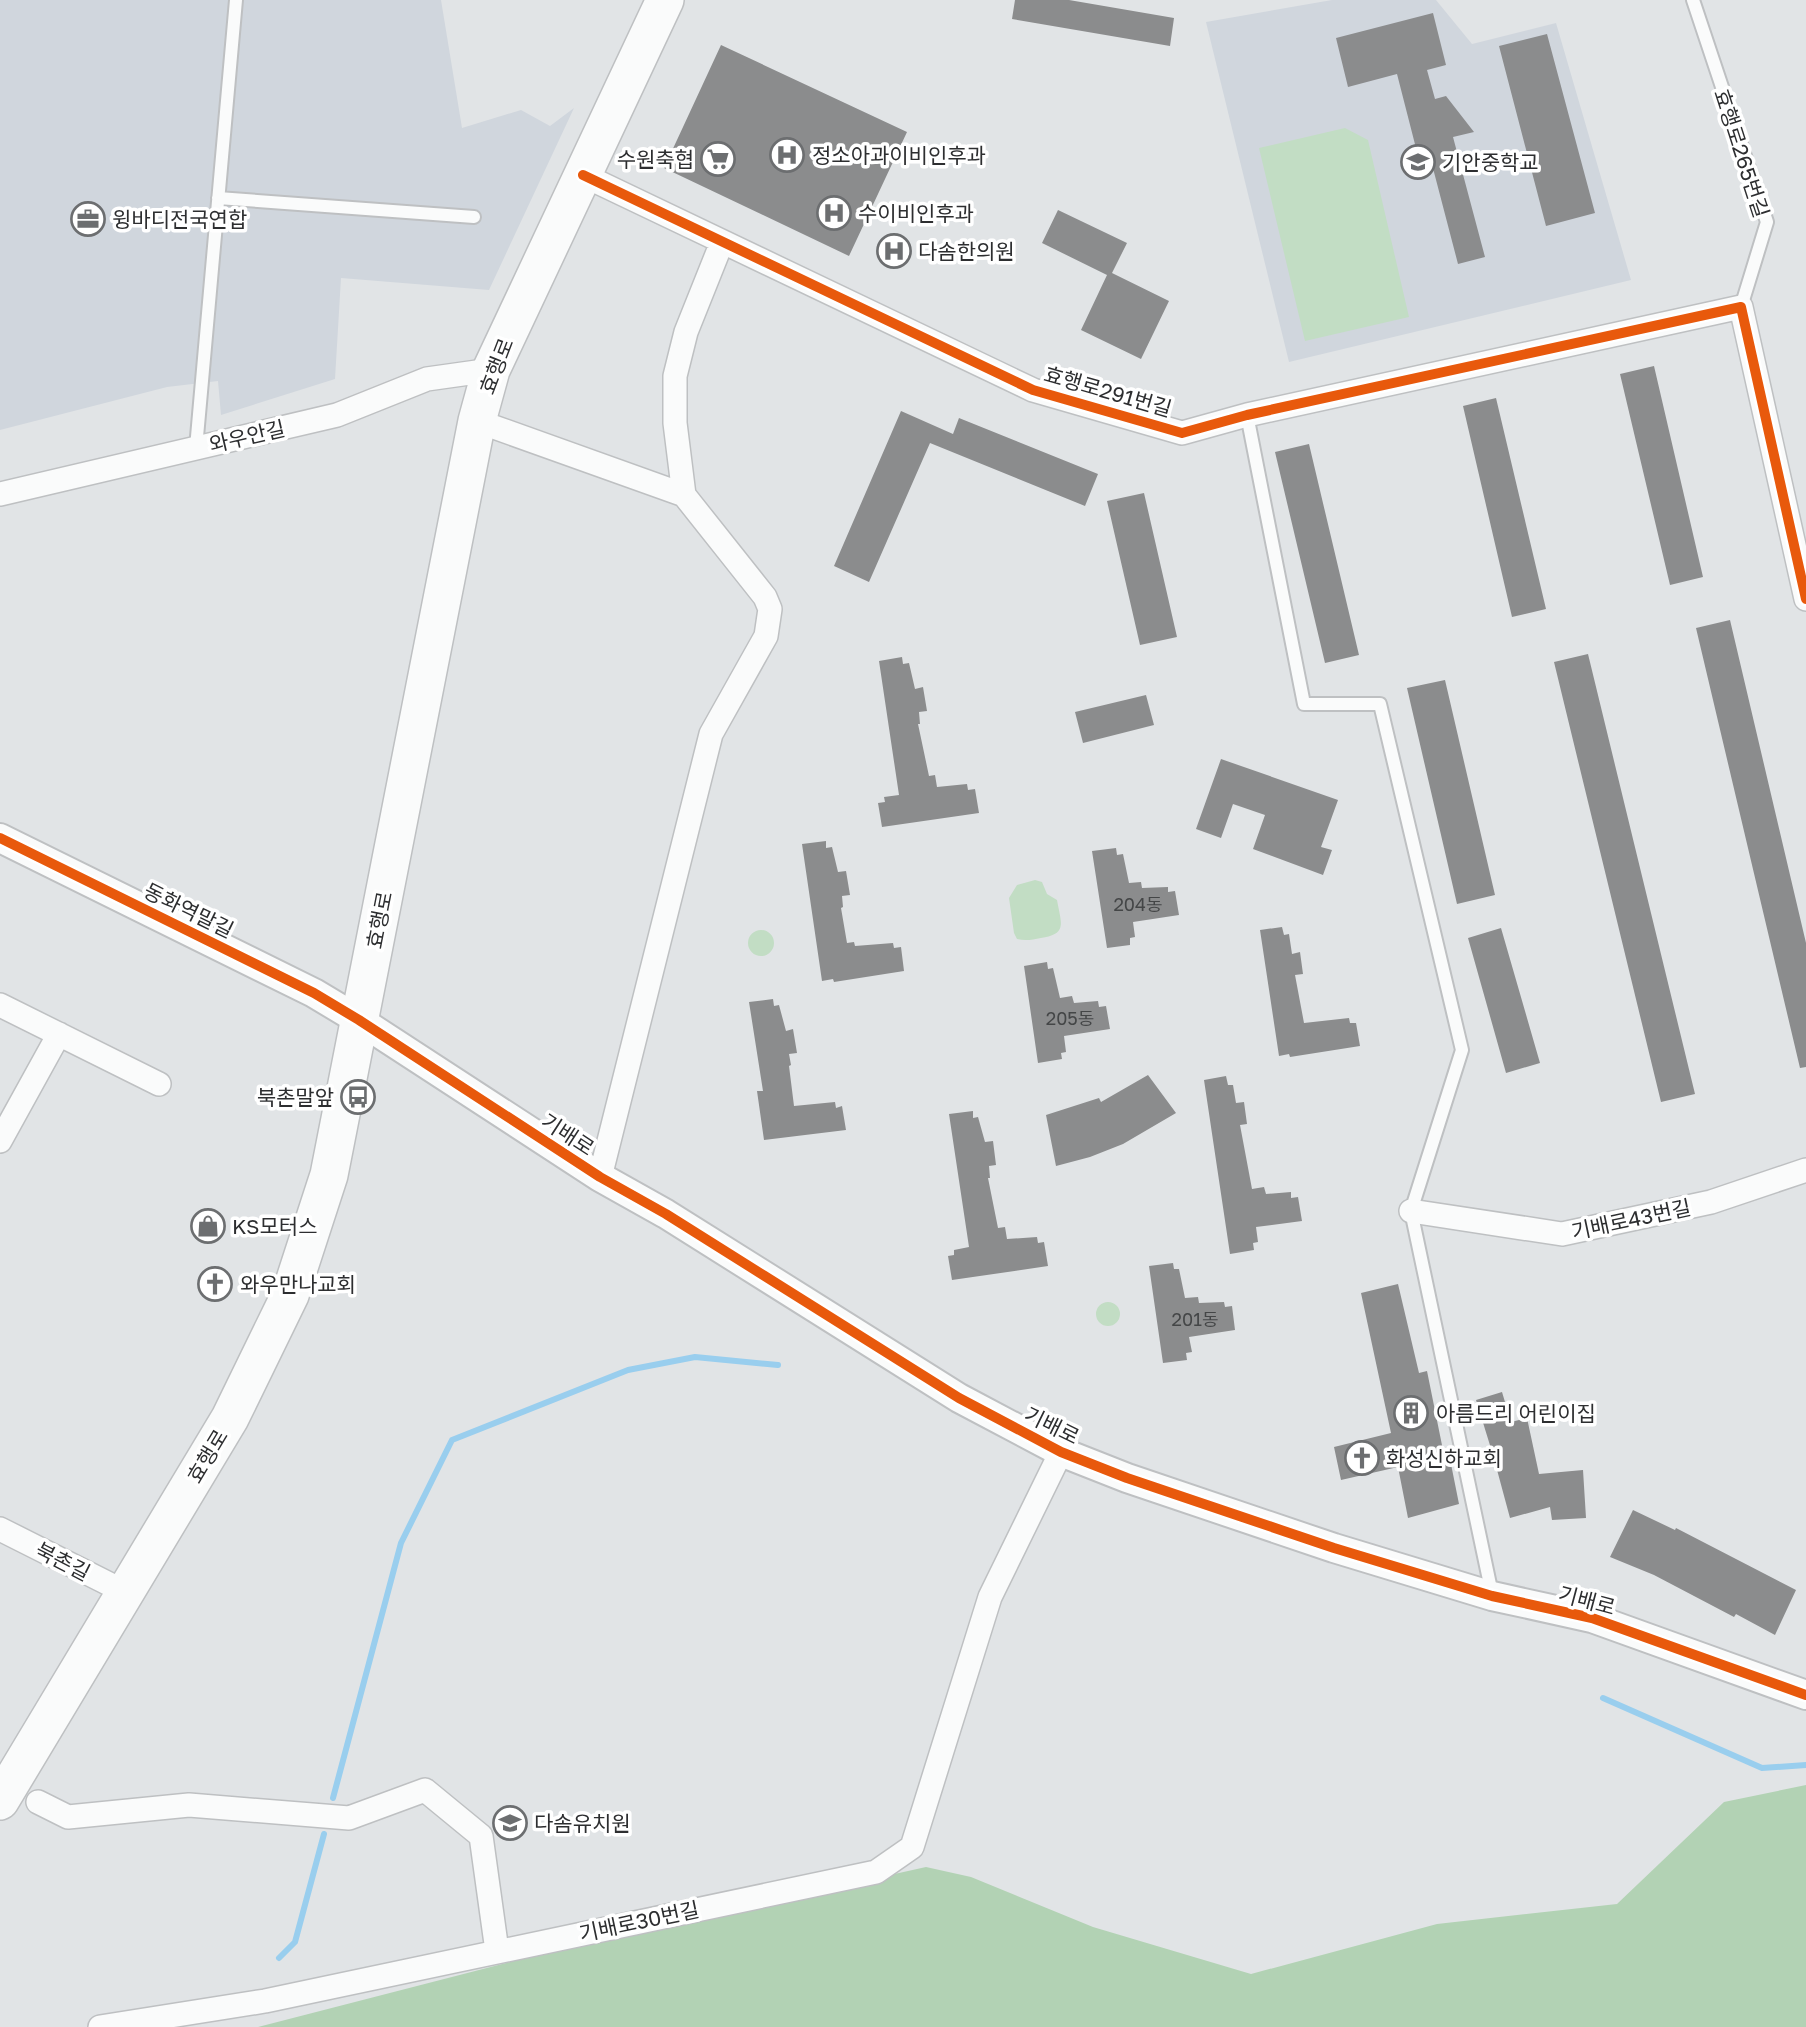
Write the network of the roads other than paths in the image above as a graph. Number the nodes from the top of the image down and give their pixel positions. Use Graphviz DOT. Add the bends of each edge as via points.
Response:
graph roads {
  1 [pos="236,0"];
  2 [pos="665,0"];
  3 [pos="1693,0"];
  4 [pos="583,175"];
  5 [pos="218,198"];
  6 [pos="474,217"];
  7 [pos="722,242"];
  8 [pos="1741,307"];
  9 [pos="491,370"];
  10 [pos="1247,415"];
  11 [pos="477,421"];
  12 [pos="196,448"];
  13 [pos="0,494"];
  14 [pos="684,495"];
  15 [pos="1806,599"];
  16 [pos="0,838"];
  17 [pos="0,1005"];
  18 [pos="359,1020"];
  19 [pos="59,1034"];
  20 [pos="159,1084"];
  21 [pos="0,1141"];
  22 [pos="1806,1170"];
  23 [pos="600,1177"];
  24 [pos="1411,1211"];
  25 [pos="1061,1452"];
  26 [pos="0,1529"];
  27 [pos="125,1592"];
  28 [pos="1492,1596"];
  29 [pos="1806,1695"];
  30 [pos="0,1801"];
  31 [pos="38,1802"];
  32 [pos="497,1951"];
  33 [pos="100,2027"];
  1 -- 5 [label="lane"];
  2 -- 4 [label="main road, 효행로"];
  3 -- 8 [label="lane, 효행로265번길" via="1767,222"];
  4 -- 7 [label="street, 효행로291번길"];
  4 -- 9 [label="main road, 효행로"];
  5 -- 6 [label="lane"];
  5 -- 12 [label="lane"];
  7 -- 10 [label="street, 효행로291번길" via="1033,390 1182,433"];
  7 -- 14 [label="street" via="685,332 675,376 675,423"];
  8 -- 10 [label="street, 효행로291번길"];
  8 -- 15 [label="street"];
  9 -- 11 [label="main road, 효행로"];
  9 -- 12 [label="street, 와우안길" via="427,379 337,415"];
  10 -- 24 [label="lane" via="1304,704 1380,704 1462,1050"];
  11 -- 14 [label="street"];
  11 -- 18 [label="main road, 효행로"];
  12 -- 13 [label="street, 와우안길"];
  14 -- 23 [label="street, 기배로" via="770,609 766,636 711,734"];
  16 -- 18 [label="street, 동화역말길" via="314,993"];
  17 -- 19 [label="street"];
  18 -- 23 [label="street, 기배로"];
  18 -- 27 [label="main road, 효행로" via="329,1175 290,1295 230,1418"];
  19 -- 20 [label="street"];
  19 -- 21 [label="street"];
  22 -- 24 [label="street, 기배로43번길" via="1711,1202 1562,1234"];
  23 -- 25 [label="street, 기배로" via="959,1398"];
  24 -- 28 [label="lane"];
  25 -- 28 [label="street, 기배로" via="1334,1548"];
  25 -- 32 [label="street, 기배로30번길" via="990,1597 912,1847 876,1872"];
  26 -- 27 [label="street, 북촌길"];
  27 -- 30 [label="main road, 효행로"];
  28 -- 29 [label="street, 기배로" via="1592,1618"];
  31 -- 32 [label="street" via="68,1817 189,1805 349,1818 425,1790 481,1836"];
  32 -- 33 [label="street, 기배로30번길" via="265,2001"];
}
